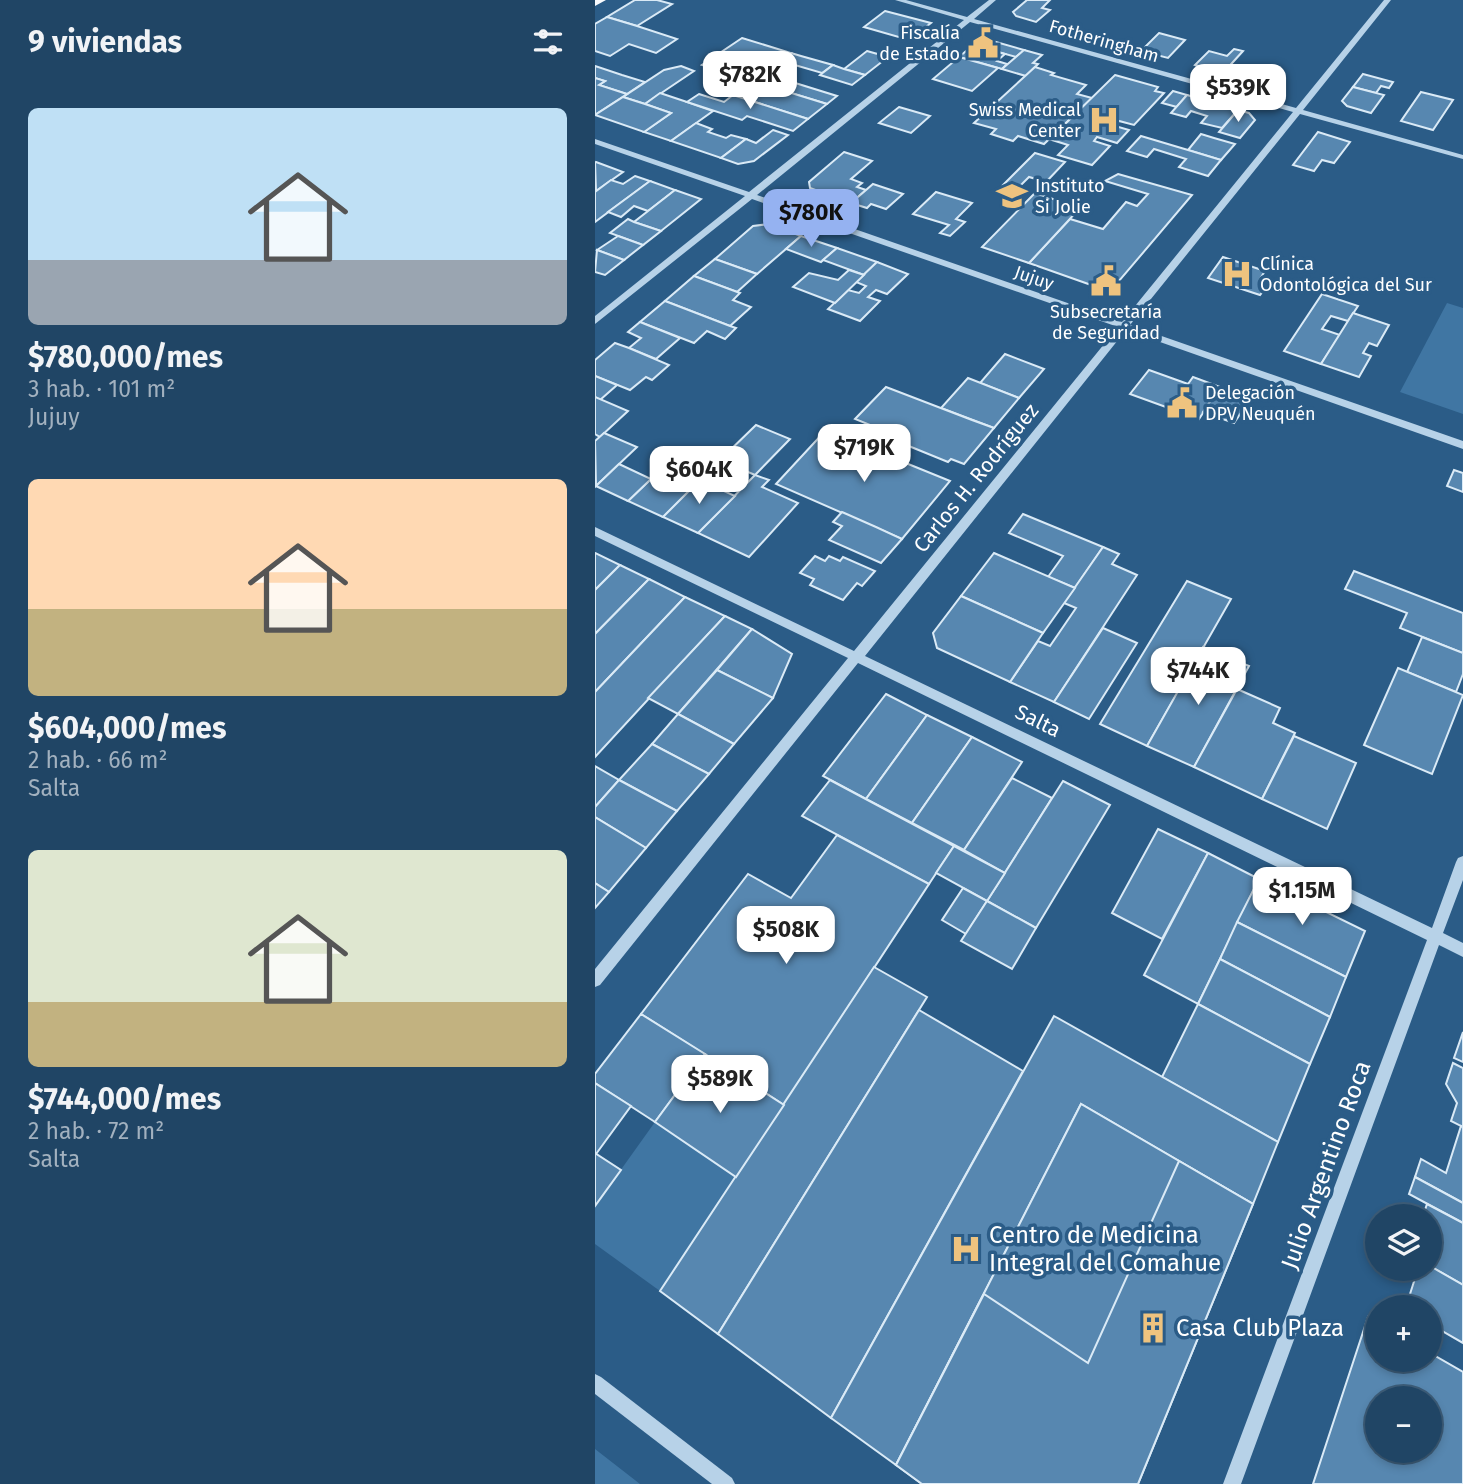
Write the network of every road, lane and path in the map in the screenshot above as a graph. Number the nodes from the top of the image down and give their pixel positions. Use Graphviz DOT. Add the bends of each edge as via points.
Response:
graph roads {
  1 [pos="601,0"];
  2 [pos="898,0"];
  3 [pos="993,0"];
  4 [pos="1388,0"];
  5 [pos="595,4"];
  6 [pos="968,20"];
  7 [pos="1298,111"];
  8 [pos="595,141"];
  9 [pos="1463,157"];
  10 [pos="751,195"];
  11 [pos="595,321"];
  12 [pos="1124,326"];
  13 [pos="1463,445"];
  14 [pos="595,531"];
  15 [pos="856,657"];
  16 [pos="1463,862"];
  17 [pos="1435,936"];
  18 [pos="1463,950"];
  19 [pos="595,980"];
  20 [pos="595,1383"];
  21 [pos="726,1484"];
  22 [pos="1233,1484"];
  1 -- 5 [label="main road"];
  2 -- 6 [label="street, Fotheringham"];
  3 -- 6 [label="street"];
  4 -- 7 [label="street, Carlos H. Rodríguez"];
  6 -- 7 [label="street, Fotheringham"];
  6 -- 10 [label="street"];
  7 -- 9 [label="street, Fotheringham"];
  7 -- 12 [label="street, Carlos H. Rodríguez"];
  8 -- 10 [label="street, Jujuy"];
  10 -- 11 [label="street"];
  10 -- 12 [label="street, Jujuy"];
  12 -- 13 [label="street, Jujuy"];
  12 -- 15 [label="street, Carlos H. Rodríguez"];
  14 -- 15 [label="street, Salta"];
  15 -- 17 [label="street, Salta"];
  15 -- 19 [label="street, Carlos H. Rodríguez"];
  16 -- 17 [label="street, Julio Argentino Roca"];
  17 -- 18 [label="street, Salta"];
  17 -- 22 [label="street, Julio Argentino Roca"];
  20 -- 21 [label="street"];
}
